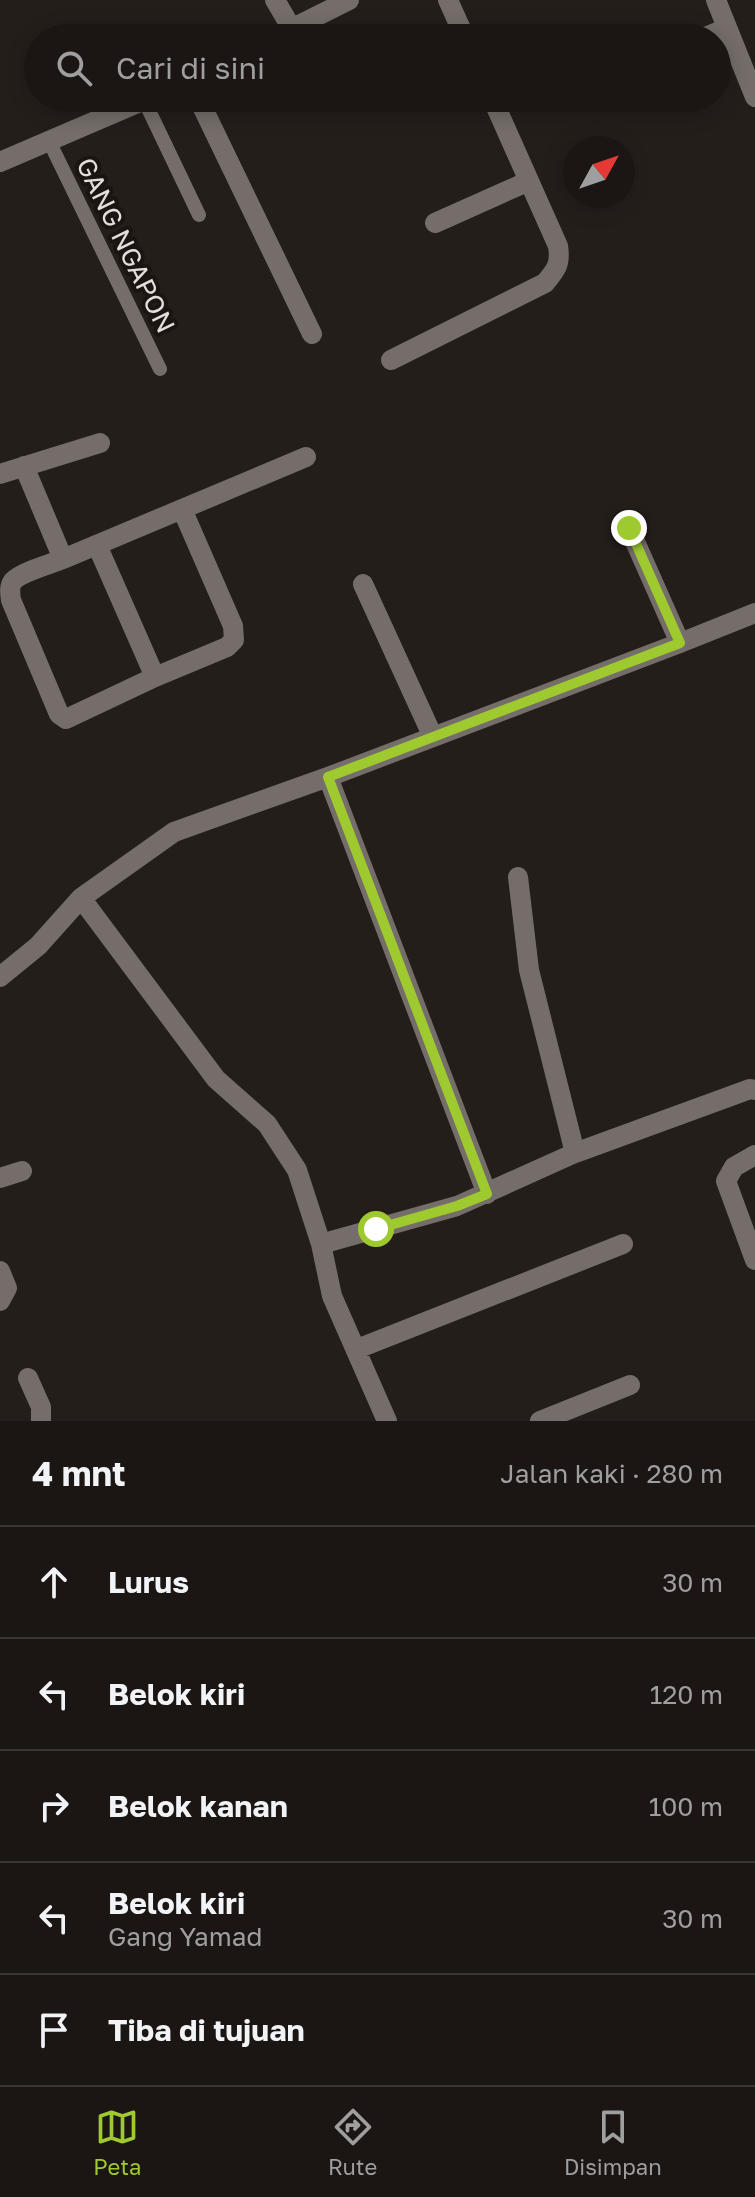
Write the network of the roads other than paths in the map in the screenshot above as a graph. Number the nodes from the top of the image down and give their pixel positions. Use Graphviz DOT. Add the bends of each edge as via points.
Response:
graph roads {
  1 [pos="275,0"];
  2 [pos="349,0"];
  3 [pos="448,0"];
  4 [pos="716,0"];
  5 [pos="281,24"];
  6 [pos="301,24"];
  7 [pos="459,24"];
  8 [pos="725,24"];
  9 [pos="731,38"];
  10 [pos="755,97"];
  11 [pos="117,112"];
  12 [pos="153,112"];
  13 [pos="205,112"];
  14 [pos="498,112"];
  15 [pos="49,141"];
  16 [pos="0,162"];
  17 [pos="529,181"];
  18 [pos="199,215"];
  19 [pos="435,223"];
  20 [pos="312,334"];
  21 [pos="391,360"];
  22 [pos="160,369"];
  23 [pos="100,443"];
  24 [pos="306,457"];
  25 [pos="24,466"];
  26 [pos="0,474"];
  27 [pos="182,509"];
  28 [pos="629,528"];
  29 [pos="97,545"];
  30 [pos="63,559"];
  31 [pos="363,584"];
  32 [pos="755,613"];
  33 [pos="680,643"];
  34 [pos="155,677"];
  35 [pos="433,737"];
  36 [pos="328,777"];
  37 [pos="518,877"];
  38 [pos="81,898"];
  39 [pos="0,977"];
  40 [pos="755,1090"];
  41 [pos="575,1153"];
  42 [pos="755,1155"];
  43 [pos="22,1171"];
  44 [pos="0,1178"];
  45 [pos="487,1194"];
  46 [pos="321,1244"];
  47 [pos="623,1244"];
  48 [pos="755,1260"];
  49 [pos="0,1271"];
  50 [pos="0,1301"];
  51 [pos="357,1349"];
  52 [pos="28,1378"];
  53 [pos="630,1385"];
  54 [pos="41,1421"];
  55 [pos="387,1421"];
  56 [pos="540,1421"];
  1 -- 5 [label="street"];
  2 -- 6 [label="street"];
  3 -- 7 [label="street"];
  4 -- 8 [label="street"];
  9 -- 10 [label="street"];
  11 -- 15 [label="street"];
  12 -- 18 [label="lane"];
  13 -- 20 [label="street"];
  14 -- 17 [label="street"];
  15 -- 16 [label="street"];
  15 -- 22 [label="lane, GANG NGAPON"];
  17 -- 19 [label="street"];
  17 -- 21 [label="street" via="558,246 555,271 545,283"];
  23 -- 25 [label="street"];
  24 -- 27 [label="street"];
  25 -- 26 [label="street"];
  25 -- 30 [label="street"];
  27 -- 29 [label="street"];
  27 -- 34 [label="street" via="233,626 234,640"];
  28 -- 33 [label="street"];
  29 -- 30 [label="street"];
  29 -- 34 [label="street"];
  30 -- 34 [label="street" via="19,577 9,590 59,714 66,719"];
  31 -- 35 [label="street"];
  32 -- 33 [label="street"];
  33 -- 35 [label="street"];
  35 -- 36 [label="street"];
  36 -- 38 [label="street" via="174,832"];
  36 -- 45 [label="street"];
  37 -- 41 [label="street" via="529,970"];
  38 -- 39 [label="street" via="38,946"];
  38 -- 46 [label="street" via="216,1079 267,1124 297,1170"];
  40 -- 41 [label="street"];
  41 -- 45 [label="street"];
  42 -- 48 [label="street" via="734,1167 726,1181"];
  43 -- 44 [label="street"];
  45 -- 46 [label="street"];
  46 -- 51 [label="street" via="332,1296"];
  47 -- 51 [label="street"];
  49 -- 50 [label="street" via="7,1288"];
  51 -- 55 [label="street"];
  52 -- 54 [label="street" via="41,1407"];
  53 -- 56 [label="street"];
}
